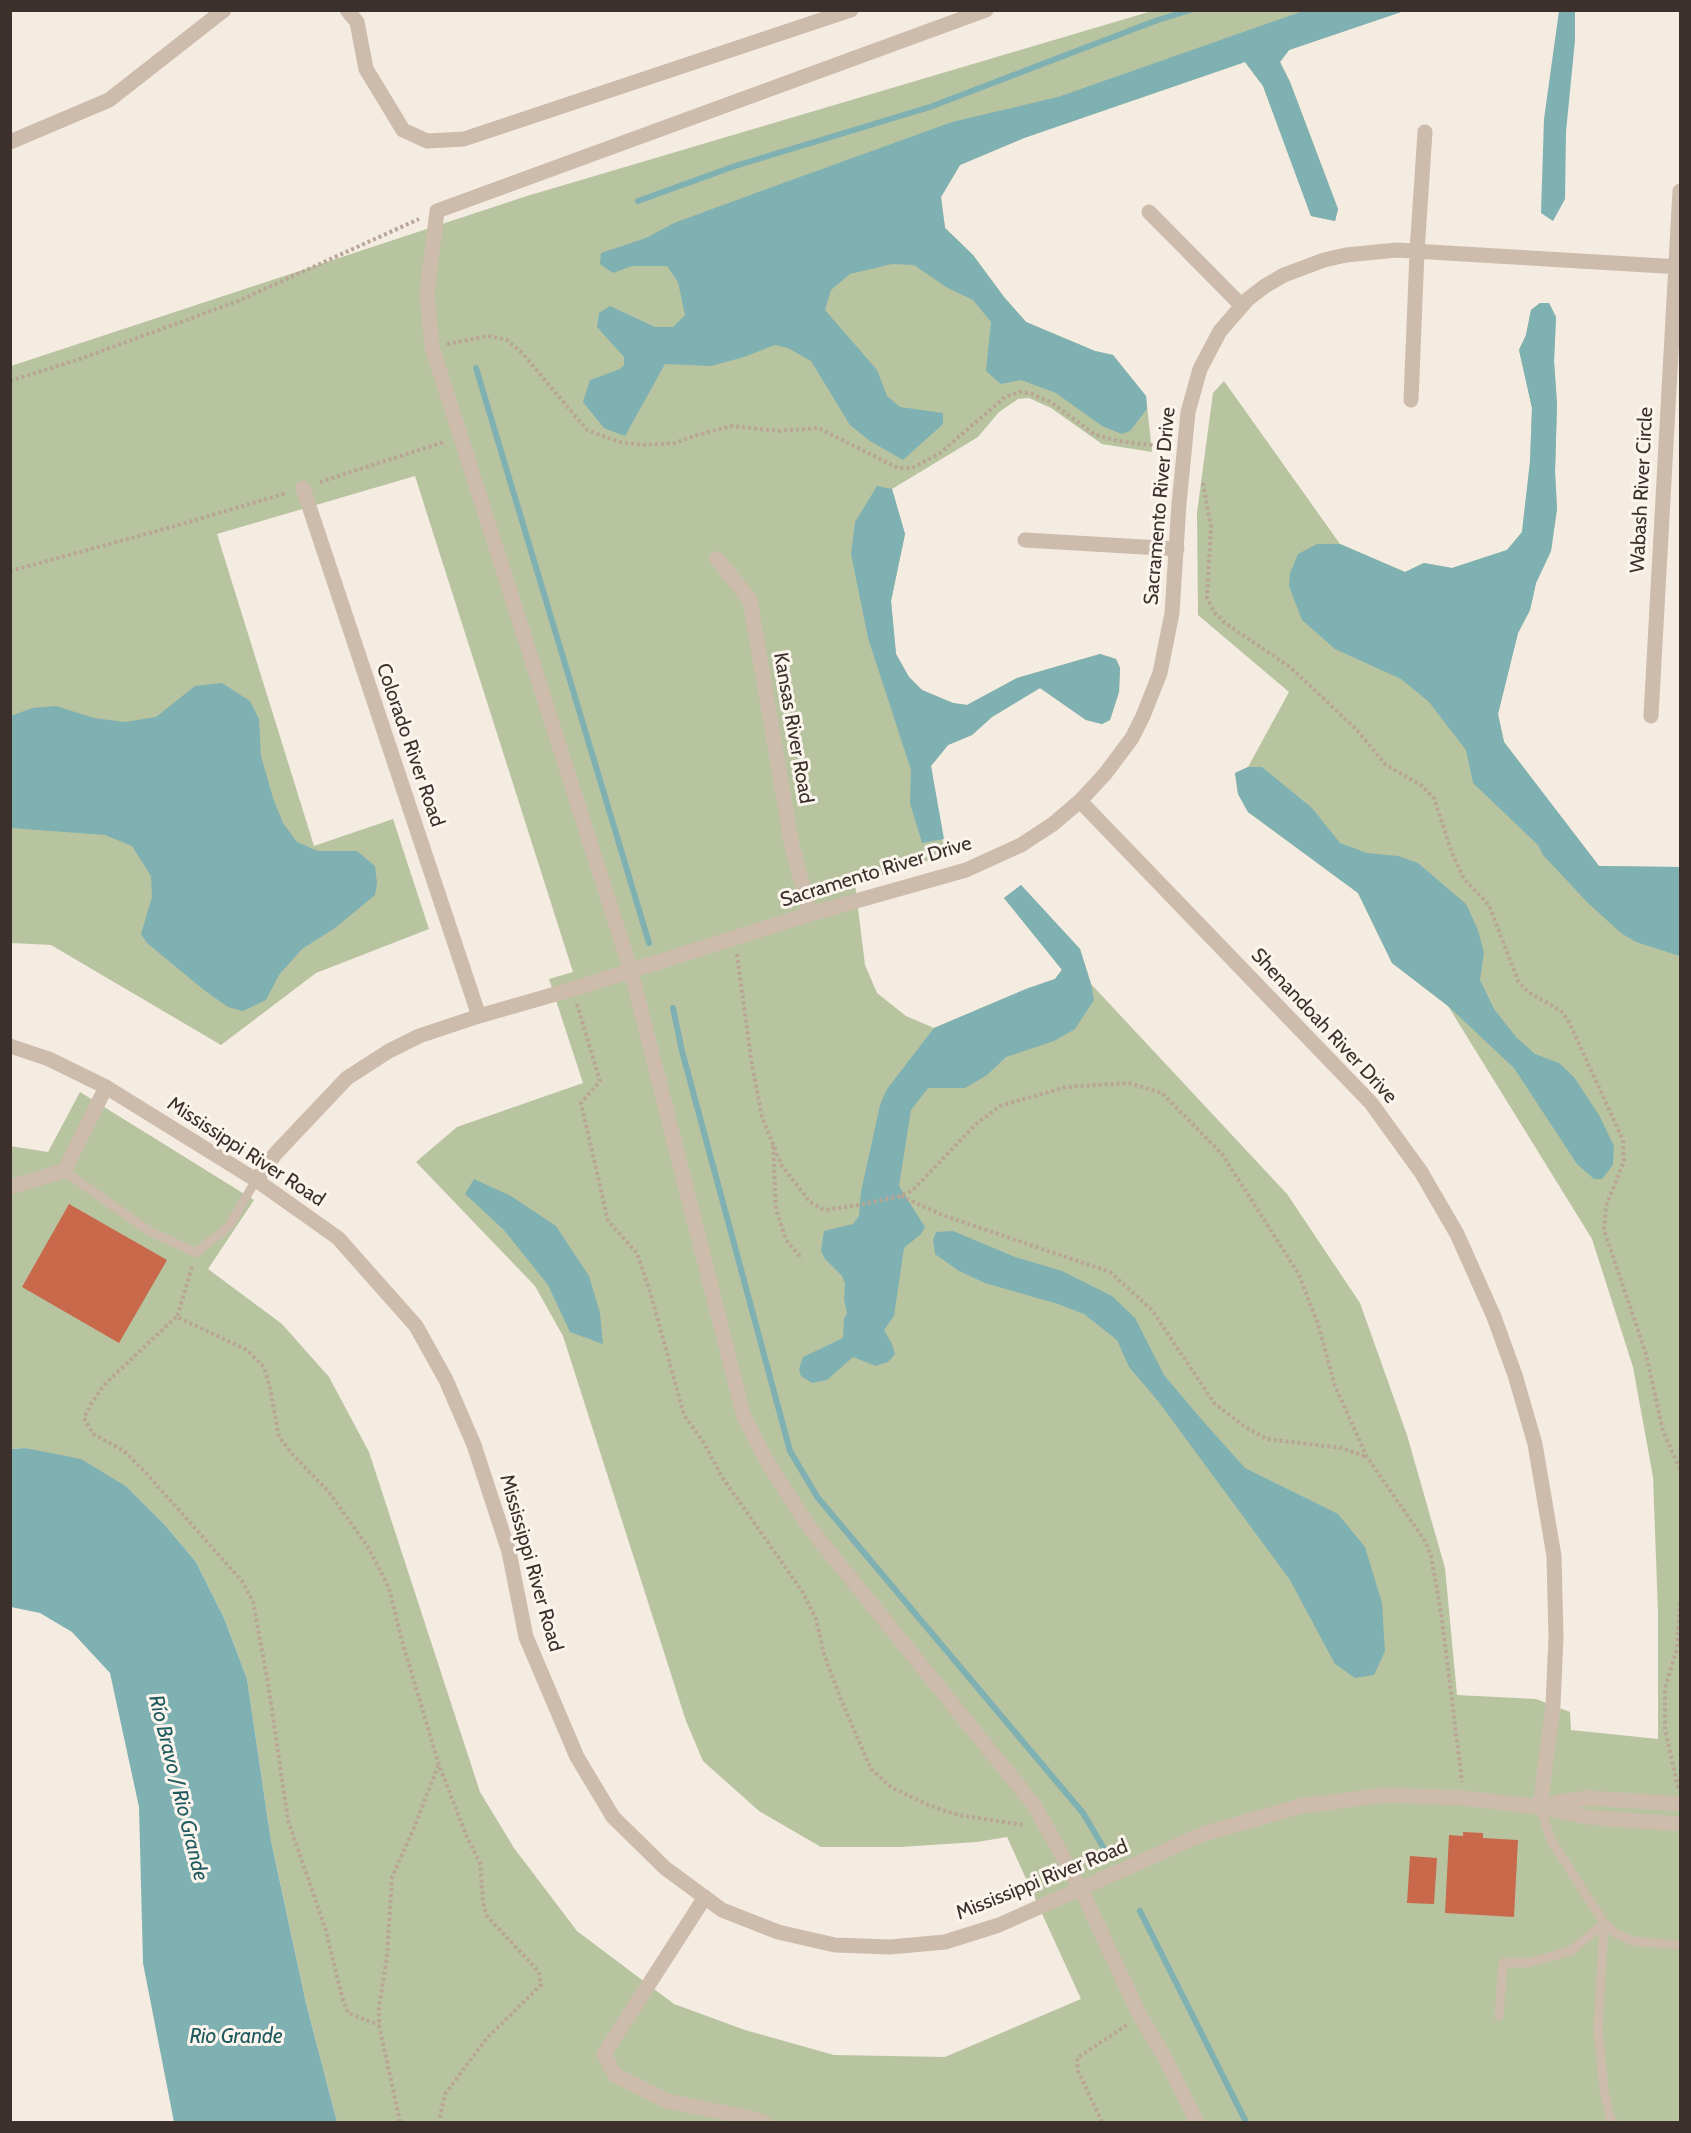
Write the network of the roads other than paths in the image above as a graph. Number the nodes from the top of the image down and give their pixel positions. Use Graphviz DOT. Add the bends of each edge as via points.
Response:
graph roads {
  1 [pos="225,10"];
  2 [pos="347,10"];
  3 [pos="851,10"];
  4 [pos="986,10"];
  5 [pos="1425,132"];
  6 [pos="10,142"];
  7 [pos="1680,191"];
  8 [pos="1149,212"];
  9 [pos="1417,252"];
  10 [pos="1678,266"];
  11 [pos="1242,306"];
  12 [pos="1411,400"];
  13 [pos="303,488"];
  14 [pos="1025,540"];
  15 [pos="1177,549"];
  16 [pos="717,559"];
  17 [pos="1651,716"];
  18 [pos="1080,801"];
  19 [pos="810,914"];
  20 [pos="631,971"];
  21 [pos="479,1016"];
  22 [pos="10,1046"];
  23 [pos="106,1087"];
  24 [pos="64,1171"];
  25 [pos="256,1180"];
  26 [pos="10,1187"];
  27 [pos="1679,1797"];
  28 [pos="1540,1808"];
  29 [pos="1680,1824"];
  30 [pos="1081,1888"];
  31 [pos="705,1897"];
  32 [pos="1604,1923"];
  33 [pos="1680,1945"];
  34 [pos="1499,2016"];
  35 [pos="763,2122"];
  36 [pos="1197,2122"];
  37 [pos="1613,2122"];
  1 -- 6 [label="street" via="109,100"];
  2 -- 3 [label="street" via="357,22 366,69 403,130 427,141 464,139"];
  4 -- 20 [label="street" via="437,211 427,293 432,347"];
  5 -- 9 [label="street"];
  7 -- 10 [label="street, Wabash River Circle"];
  8 -- 11 [label="street"];
  9 -- 10 [label="street, Sacramento River Drive"];
  9 -- 11 [label="street, Sacramento River Drive" via="1346,255 1305,266 1265,286"];
  9 -- 12 [label="street"];
  10 -- 17 [label="street, Wabash River Circle"];
  11 -- 15 [label="street, Sacramento River Drive" via="1220,331 1193,390 1186,423"];
  13 -- 21 [label="street, Colorado River Road"];
  14 -- 15 [label="street"];
  15 -- 18 [label="street, Sacramento River Drive" via="1172,613 1160,673 1132,738"];
  16 -- 19 [label="street, Kansas River Road" via="750,600 792,846"];
  18 -- 19 [label="street, Sacramento River Drive" via="1021,845 966,870"];
  18 -- 28 [label="street, Shenandoah River Drive" via="1371,1103 1421,1172 1456,1234 1494,1317 1535,1444 1554,1556 1553,1705"];
  19 -- 20 [label="street, Sacramento River Drive"];
  20 -- 21 [label="street, Sacramento River Drive"];
  20 -- 30 [label="street" via="744,1417 769,1466 810,1528 1034,1805"];
  21 -- 25 [label="street, Sacramento River Drive" via="419,1036 347,1078 276,1153"];
  22 -- 23 [label="street, Mississippi River Road" via="49,1059"];
  23 -- 24 [label="street"];
  23 -- 25 [label="street, Mississippi River Road"];
  24 -- 25 [label="lane" via="148,1231 196,1253 229,1226"];
  24 -- 26 [label="street"];
  25 -- 31 [label="street, Mississippi River Road" via="338,1238 416,1326 446,1380 474,1445 509,1552 526,1637 577,1757 613,1817 665,1868"];
  27 -- 28 [label="street, Mississippi River Road" via="1589,1798"];
  28 -- 29 [label="street, Mississippi River Road" via="1587,1817"];
  28 -- 30 [label="street, Mississippi River Road" via="1463,1798 1386,1795 1301,1806 1203,1834"];
  28 -- 32 [label="lane" via="1551,1840"];
  30 -- 31 [label="street, Mississippi River Road" via="945,1942 890,1947 835,1945 778,1932 722,1910"];
  30 -- 36 [label="street" via="1140,2016"];
  31 -- 35 [label="street" via="604,2054 615,2075 666,2101"];
  32 -- 33 [label="lane" via="1632,1941"];
  32 -- 34 [label="lane" via="1571,1951 1528,1963 1503,1963"];
  32 -- 37 [label="lane" via="1598,2030 1604,2090"];
}
